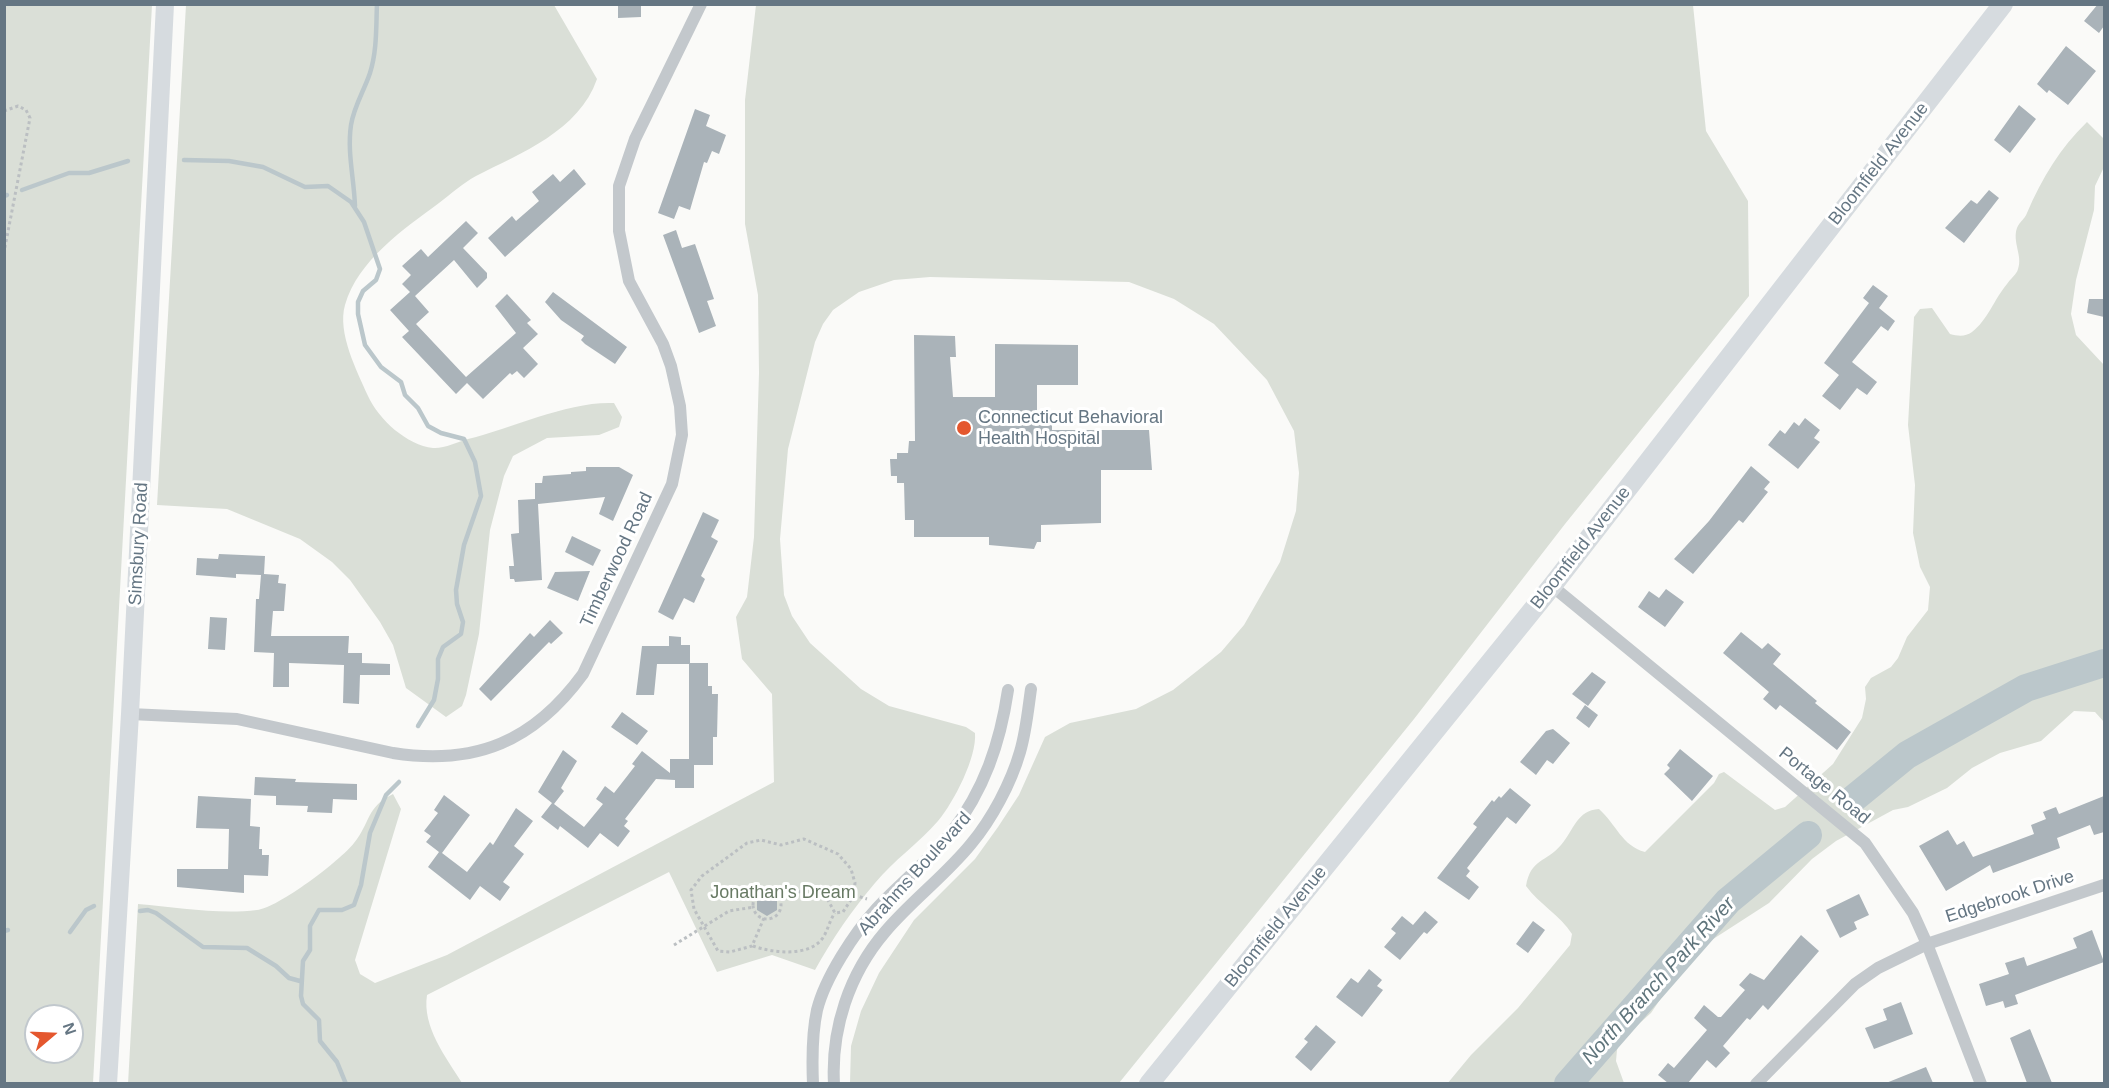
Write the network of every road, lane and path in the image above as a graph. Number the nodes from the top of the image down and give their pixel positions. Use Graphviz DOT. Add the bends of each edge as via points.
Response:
graph roads {
  1 [pos="165,4"];
  2 [pos="701,4"];
  3 [pos="2002,4"];
  4 [pos="4,111"];
  5 [pos="4,252"];
  6 [pos="1552,586"];
  7 [pos="1031,689"];
  8 [pos="1008,690"];
  9 [pos="130,714"];
  10 [pos="2104,885"];
  11 [pos="854,896"];
  12 [pos="867,899"];
  13 [pos="780,900"];
  14 [pos="754,906"];
  15 [pos="835,913"];
  16 [pos="764,918"];
  17 [pos="704,928"];
  18 [pos="1927,944"];
  19 [pos="674,945"];
  20 [pos="752,946"];
  21 [pos="108,1083"];
  22 [pos="813,1083"];
  23 [pos="834,1083"];
  24 [pos="1149,1083"];
  25 [pos="1756,1083"];
  26 [pos="1981,1083"];
  1 -- 9 [label="main road, Simsbury Road"];
  2 -- 9 [label="street, Timberwood Road" via="635,139 619,186 619,231 629,281 663,344 676,385 682,435 678,458 672,484 584,674 570,692 547,716 517,738 456,755 393,753 220,717"];
  3 -- 6 [label="main road, Bloomfield Avenue"];
  4 -- 5 [label="path" via="18,106 30,118"];
  6 -- 18 [label="street, Portage Road" via="1865,843 1913,914"];
  6 -- 24 [label="main road, Bloomfield Avenue"];
  7 -- 23 [label="street, Abrahms Boulevard" via="1020,752 989,817 971,844 884,932 858,972 836,1037"];
  8 -- 22 [label="street, Abrahms Boulevard" via="1002,730 976,797 935,851 863,925 833,973 817,1011"];
  9 -- 21 [label="main road, Simsbury Road"];
  10 -- 18 [label="street, Edgebrook Drive"];
  11 -- 12 [label="path"];
  11 -- 15 [label="path" via="846,910"];
  11 -- 17 [label="path" via="847,862 826,848 804,839 781,845 757,840 732,853 694,883 693,905"];
  13 -- 14 [label="path" via="765,892 756,897"];
  13 -- 15 [label="path" via="808,888 820,888"];
  13 -- 16 [label="path" via="779,913"];
  14 -- 16 [label="path"];
  14 -- 17 [label="path" via="729,911"];
  15 -- 20 [label="path" via="823,938 807,949 799,952"];
  16 -- 20 [label="path"];
  17 -- 19 [label="path"];
  17 -- 20 [label="path" via="720,952"];
  18 -- 25 [label="street, Edgebrook Drive" via="1855,984"];
  18 -- 26 [label="street, Portage Road"];
}
